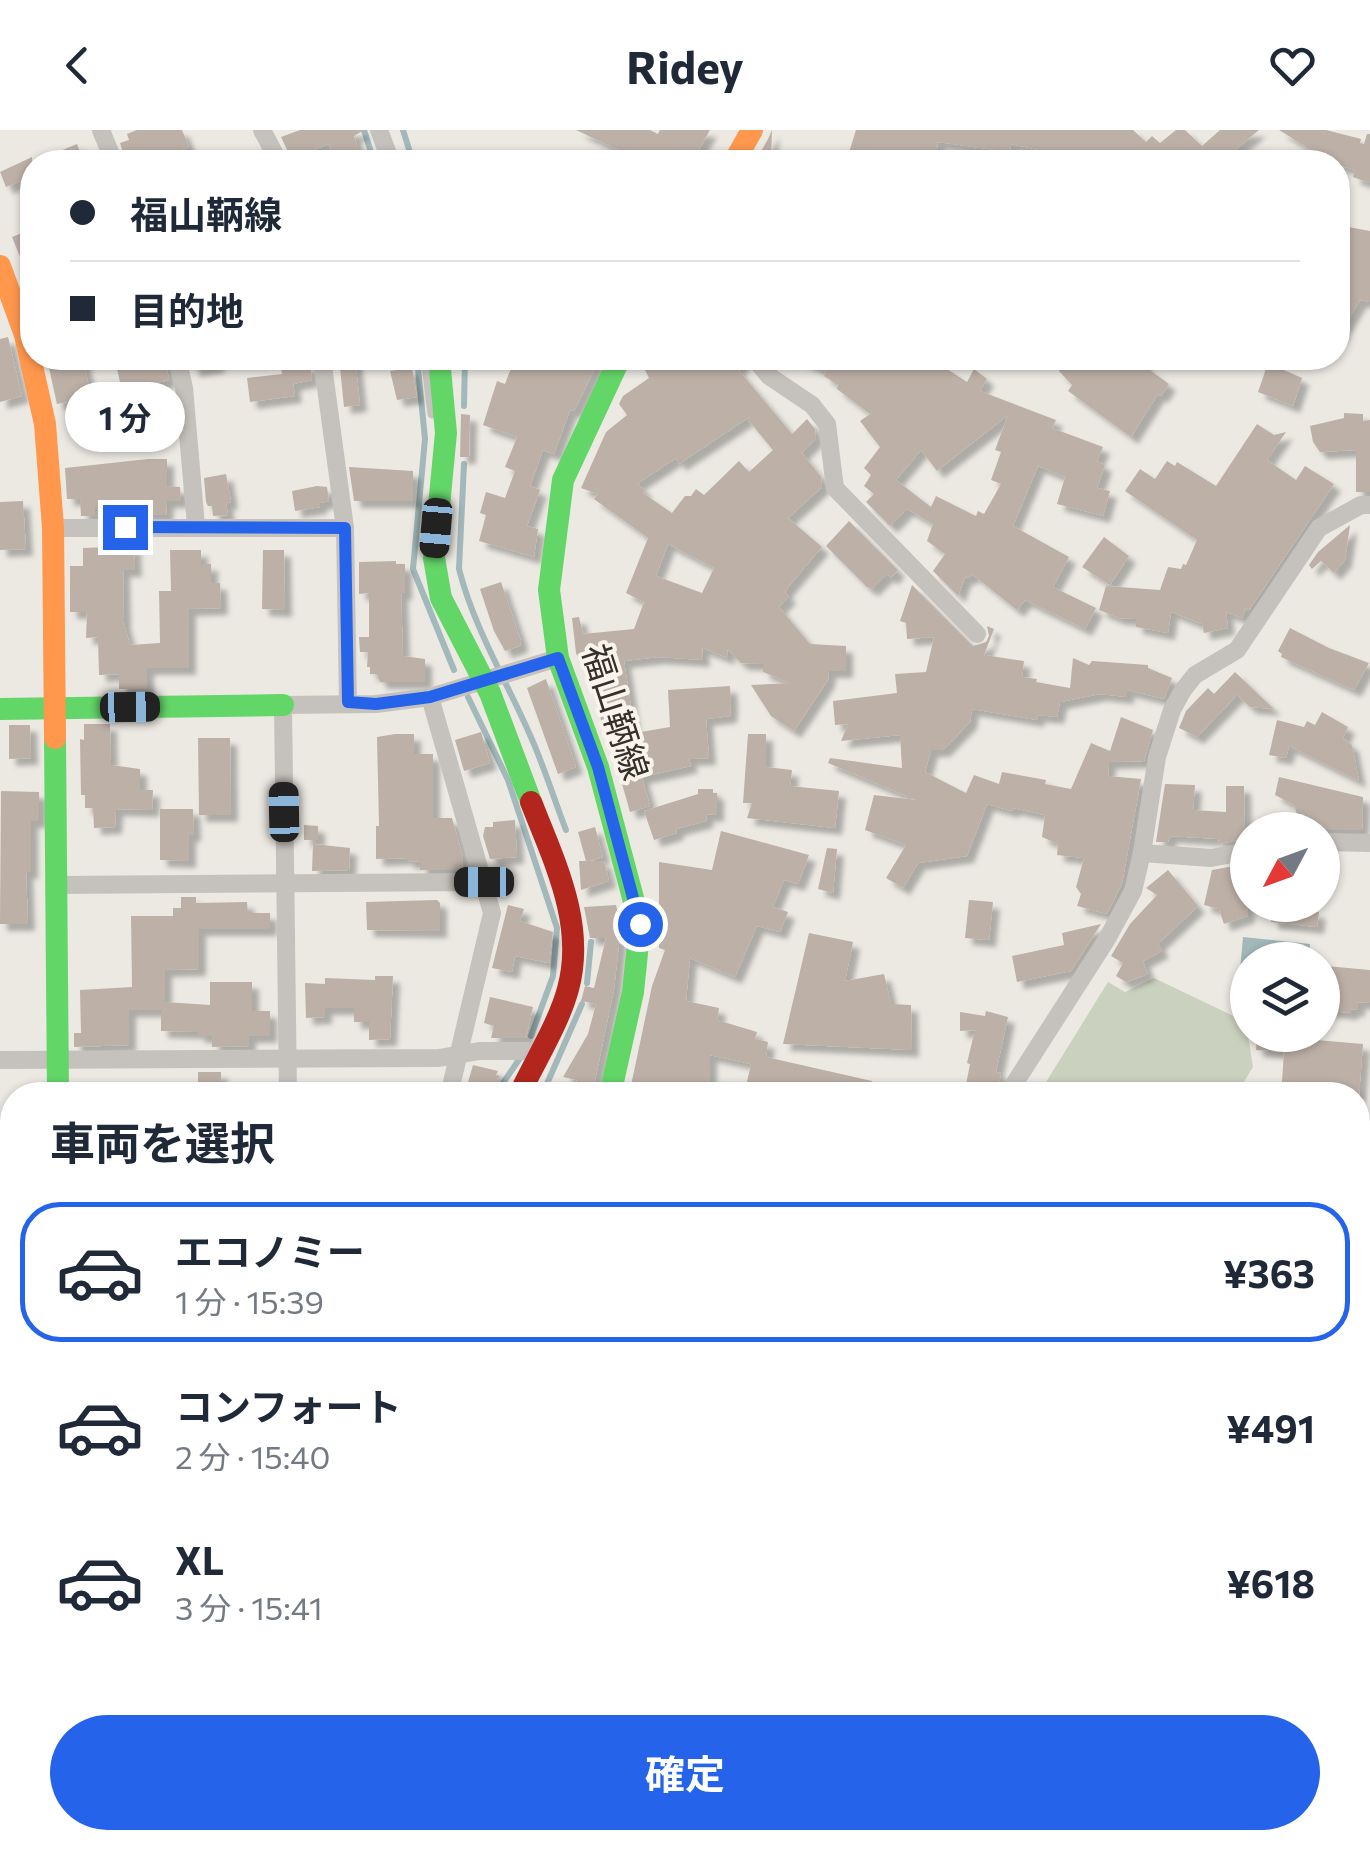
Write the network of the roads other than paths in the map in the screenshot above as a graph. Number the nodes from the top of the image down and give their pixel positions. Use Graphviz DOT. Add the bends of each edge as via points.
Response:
graph roads {
  1 [pos="2,279"];
  2 [pos="20,323"];
  3 [pos="33,370"];
  4 [pos="180,370"];
  5 [pos="324,370"];
  6 [pos="427,370"];
  7 [pos="440,370"];
  8 [pos="614,370"];
  9 [pos="764,370"];
  10 [pos="444,448"];
  11 [pos="1370,505"];
  12 [pos="196,526"];
  13 [pos="53,528"];
  14 [pos="345,528"];
  15 [pos="976,634"];
  16 [pos="558,658"];
  17 [pos="496,677"];
  18 [pos="430,697"];
  19 [pos="348,702"];
  20 [pos="283,705"];
  21 [pos="53,708"];
  22 [pos="0,709"];
  23 [pos="1340,843"];
  24 [pos="1370,844"];
  25 [pos="1142,853"];
  26 [pos="1230,854"];
  27 [pos="484,882"];
  28 [pos="285,883"];
  29 [pos="56,885"];
  30 [pos="570,977"];
  31 [pos="528,1052"];
  32 [pos="459,1055"];
  33 [pos="287,1058"];
  34 [pos="58,1059"];
  35 [pos="0,1060"];
  36 [pos="58,1082"];
  37 [pos="288,1082"];
  38 [pos="452,1082"];
  39 [pos="520,1082"];
  40 [pos="525,1082"];
  41 [pos="613,1082"];
  42 [pos="1015,1082"];
  1 -- 2 [label="street"];
  3 -- 13 [label="street" via="45,424"];
  4 -- 12 [label="street"];
  5 -- 14 [label="street"];
  6 -- 10 [label="lane" via="435,437"];
  7 -- 10 [label="street"];
  8 -- 16 [label="street, 福山鞆線" via="564,480 549,590"];
  9 -- 15 [label="street" via="827,424 835,488"];
  10 -- 17 [label="street" via="434,558 442,598 471,661"];
  11 -- 25 [label="street" via="1320,528 1237,650 1183,690 1157,758"];
  12 -- 13 [label="street"];
  12 -- 14 [label="street"];
  13 -- 21 [label="street"];
  14 -- 19 [label="street"];
  16 -- 17 [label="street"];
  16 -- 41 [label="street, 福山鞆線" via="598,767 640,924"];
  17 -- 18 [label="street"];
  17 -- 30 [label="street" via="564,888 575,944"];
  18 -- 19 [label="street"];
  18 -- 27 [label="street"];
  19 -- 20 [label="street"];
  20 -- 21 [label="street"];
  20 -- 28 [label="street"];
  21 -- 22 [label="street"];
  21 -- 29 [label="street"];
  23 -- 24 [label="street"];
  25 -- 26 [label="street"];
  25 -- 42 [label="street" via="1133,892"];
  27 -- 28 [label="street"];
  27 -- 32 [label="street" via="492,913"];
  28 -- 29 [label="street"];
  28 -- 33 [label="street"];
  29 -- 34 [label="street"];
  30 -- 31 [label="lane"];
  30 -- 40 [label="street"];
  31 -- 32 [label="street"];
  31 -- 39 [label="lane"];
  32 -- 33 [label="street"];
  32 -- 38 [label="street"];
  33 -- 34 [label="street"];
  33 -- 37 [label="street"];
  34 -- 35 [label="street"];
  34 -- 36 [label="street"];
}
